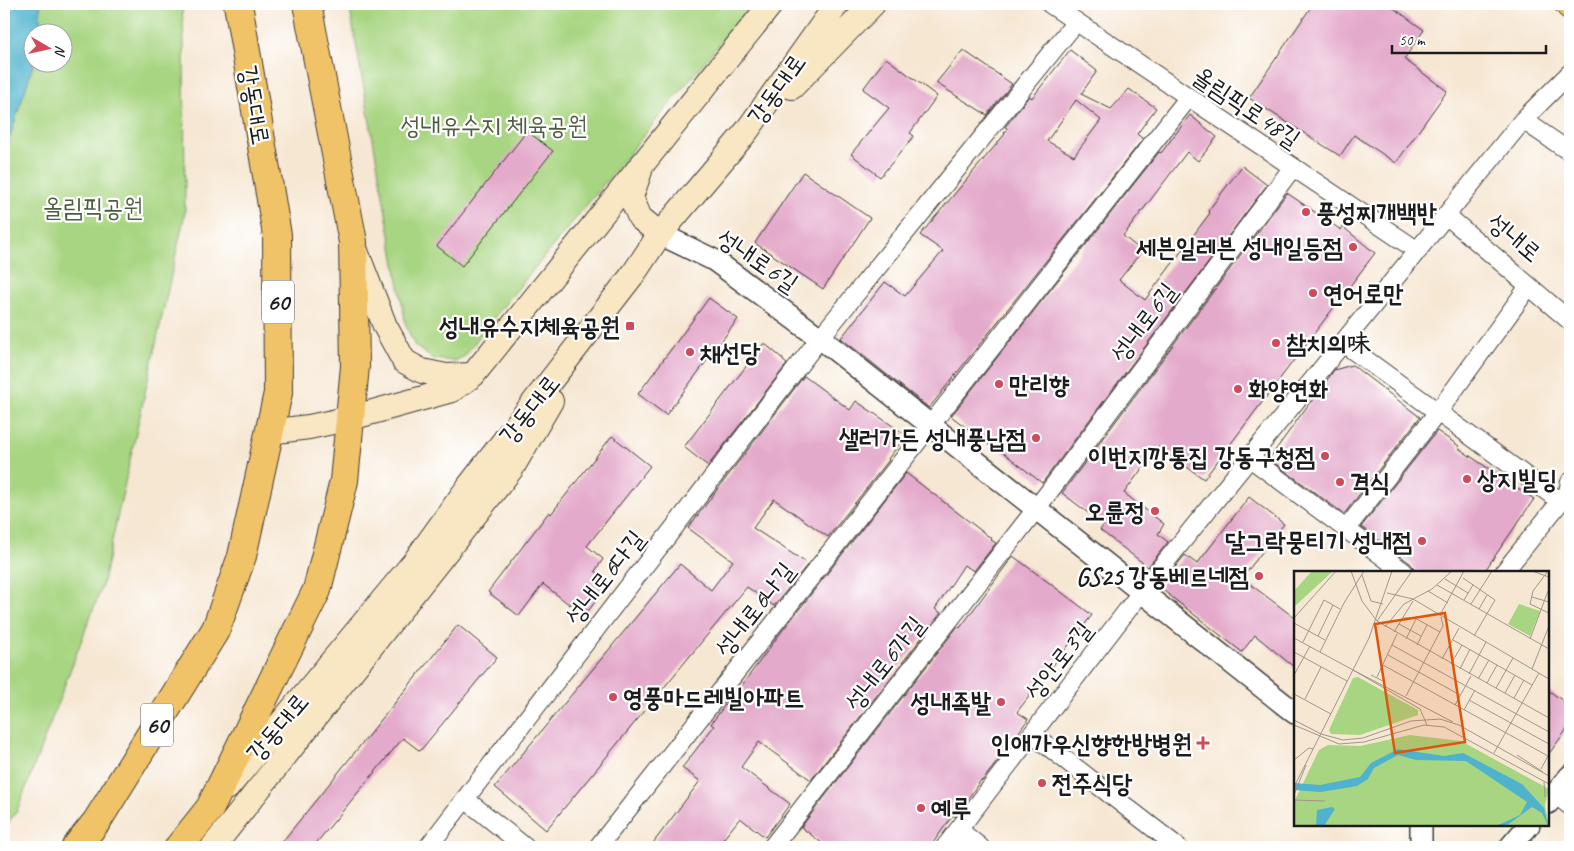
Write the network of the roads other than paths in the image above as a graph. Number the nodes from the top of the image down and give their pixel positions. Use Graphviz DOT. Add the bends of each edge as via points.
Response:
graph roads {
  1 [pos="238,4"];
  2 [pos="307,4"];
  3 [pos="771,4"];
  4 [pos="837,4"];
  5 [pos="873,4"];
  6 [pos="1050,4"];
  7 [pos="1076,22"];
  8 [pos="1570,73"];
  9 [pos="1189,97"];
  10 [pos="1523,120"];
  11 [pos="746,132"];
  12 [pos="1570,152"];
  13 [pos="642,165"];
  14 [pos="1293,168"];
  15 [pos="1446,215"];
  16 [pos="660,234"];
  17 [pos="353,242"];
  18 [pos="1418,251"];
  19 [pos="1530,286"];
  20 [pos="1570,321"];
  21 [pos="595,324"];
  22 [pos="820,338"];
  23 [pos="1344,343"];
  24 [pos="473,375"];
  25 [pos="1438,412"];
  26 [pos="350,418"];
  27 [pos="931,425"];
  28 [pos="269,432"];
  29 [pos="1250,458"];
  30 [pos="1570,482"];
  31 [pos="1560,501"];
  32 [pos="1036,509"];
  33 [pos="1346,529"];
  34 [pos="1403,571"];
  35 [pos="1505,571"];
  36 [pos="1142,592"];
  37 [pos="1294,712"];
  38 [pos="1032,734"];
  39 [pos="1570,776"];
  40 [pos="465,799"];
  41 [pos="1558,801"];
  42 [pos="210,808"];
  43 [pos="1421,826"];
  44 [pos="1528,826"];
  45 [pos="958,830"];
  46 [pos="76,847"];
  47 [pos="179,847"];
  48 [pos="212,847"];
  49 [pos="428,847"];
  50 [pos="525,847"];
  51 [pos="598,847"];
  52 [pos="772,847"];
  53 [pos="945,847"];
  54 [pos="980,847"];
  55 [pos="1178,847"];
  56 [pos="1421,847"];
  57 [pos="1510,847"];
  1 -- 28 [label="main road, 강동대로 / 60" via="278,235 278,393"];
  2 -- 17 [label="main road, 강동대로"];
  3 -- 13 [label="main road"];
  4 -- 11 [label="main road, 강동대로"];
  5 -- 11 [label="main road"];
  6 -- 7 [label="street, 올림픽로48길"];
  7 -- 9 [label="street, 올림픽로48길"];
  7 -- 22 [label="street"];
  8 -- 10 [label="street"];
  9 -- 14 [label="street, 올림픽로48길"];
  9 -- 27 [label="street"];
  10 -- 12 [label="street"];
  10 -- 15 [label="street"];
  11 -- 16 [label="main road, 강동대로"];
  13 -- 16 [label="main road" via="631,197 640,218"];
  13 -- 24 [label="main road"];
  14 -- 18 [label="street, 올림픽로48길"];
  14 -- 32 [label="street, 성내로6길"];
  15 -- 18 [label="street"];
  15 -- 19 [label="street, 성내로"];
  16 -- 21 [label="main road, 강동대로"];
  16 -- 22 [label="street, 성내로6길" via="714,260"];
  17 -- 24 [label="main road" via="385,326 404,361 422,371 446,376"];
  17 -- 26 [label="main road, 강동대로" via="355,366"];
  18 -- 23 [label="street"];
  19 -- 20 [label="street, 성내로"];
  19 -- 25 [label="street"];
  21 -- 42 [label="main road, 강동대로" via="415,561"];
  21 -- 48 [label="main road" via="512,468"];
  22 -- 27 [label="street, 성내로6길"];
  22 -- 40 [label="street, 성내로6다길"];
  23 -- 25 [label="street"];
  23 -- 29 [label="street"];
  24 -- 26 [label="main road" via="452,390"];
  25 -- 31 [label="street"];
  25 -- 33 [label="street"];
  26 -- 28 [label="main road"];
  26 -- 42 [label="main road, 강동대로" via="344,481 317,590"];
  27 -- 32 [label="street, 성내로6길"];
  27 -- 51 [label="street, 성내로6나길"];
  28 -- 46 [label="main road, 강동대로 / 60" via="242,556 216,629 97,821"];
  29 -- 33 [label="street"];
  29 -- 36 [label="street"];
  30 -- 31 [label="street" via="1568,492"];
  31 -- 35 [label="street"];
  32 -- 36 [label="street, 성내로6길"];
  32 -- 52 [label="street, 성내로6가길"];
  33 -- 34 [label="street"];
  36 -- 37 [label="street, 성내로6길"];
  36 -- 38 [label="street, 성안로3길"];
  38 -- 45 [label="street, 성안로3길"];
  38 -- 55 [label="street"];
  39 -- 41 [label="street"];
  40 -- 49 [label="street, 성내로6다길"];
  40 -- 50 [label="street"];
  42 -- 47 [label="main road, 강동대로"];
  43 -- 56 [label="street"];
  44 -- 57 [label="street"];
  45 -- 53 [label="street, 성안로3길"];
  45 -- 54 [label="street"];
}
